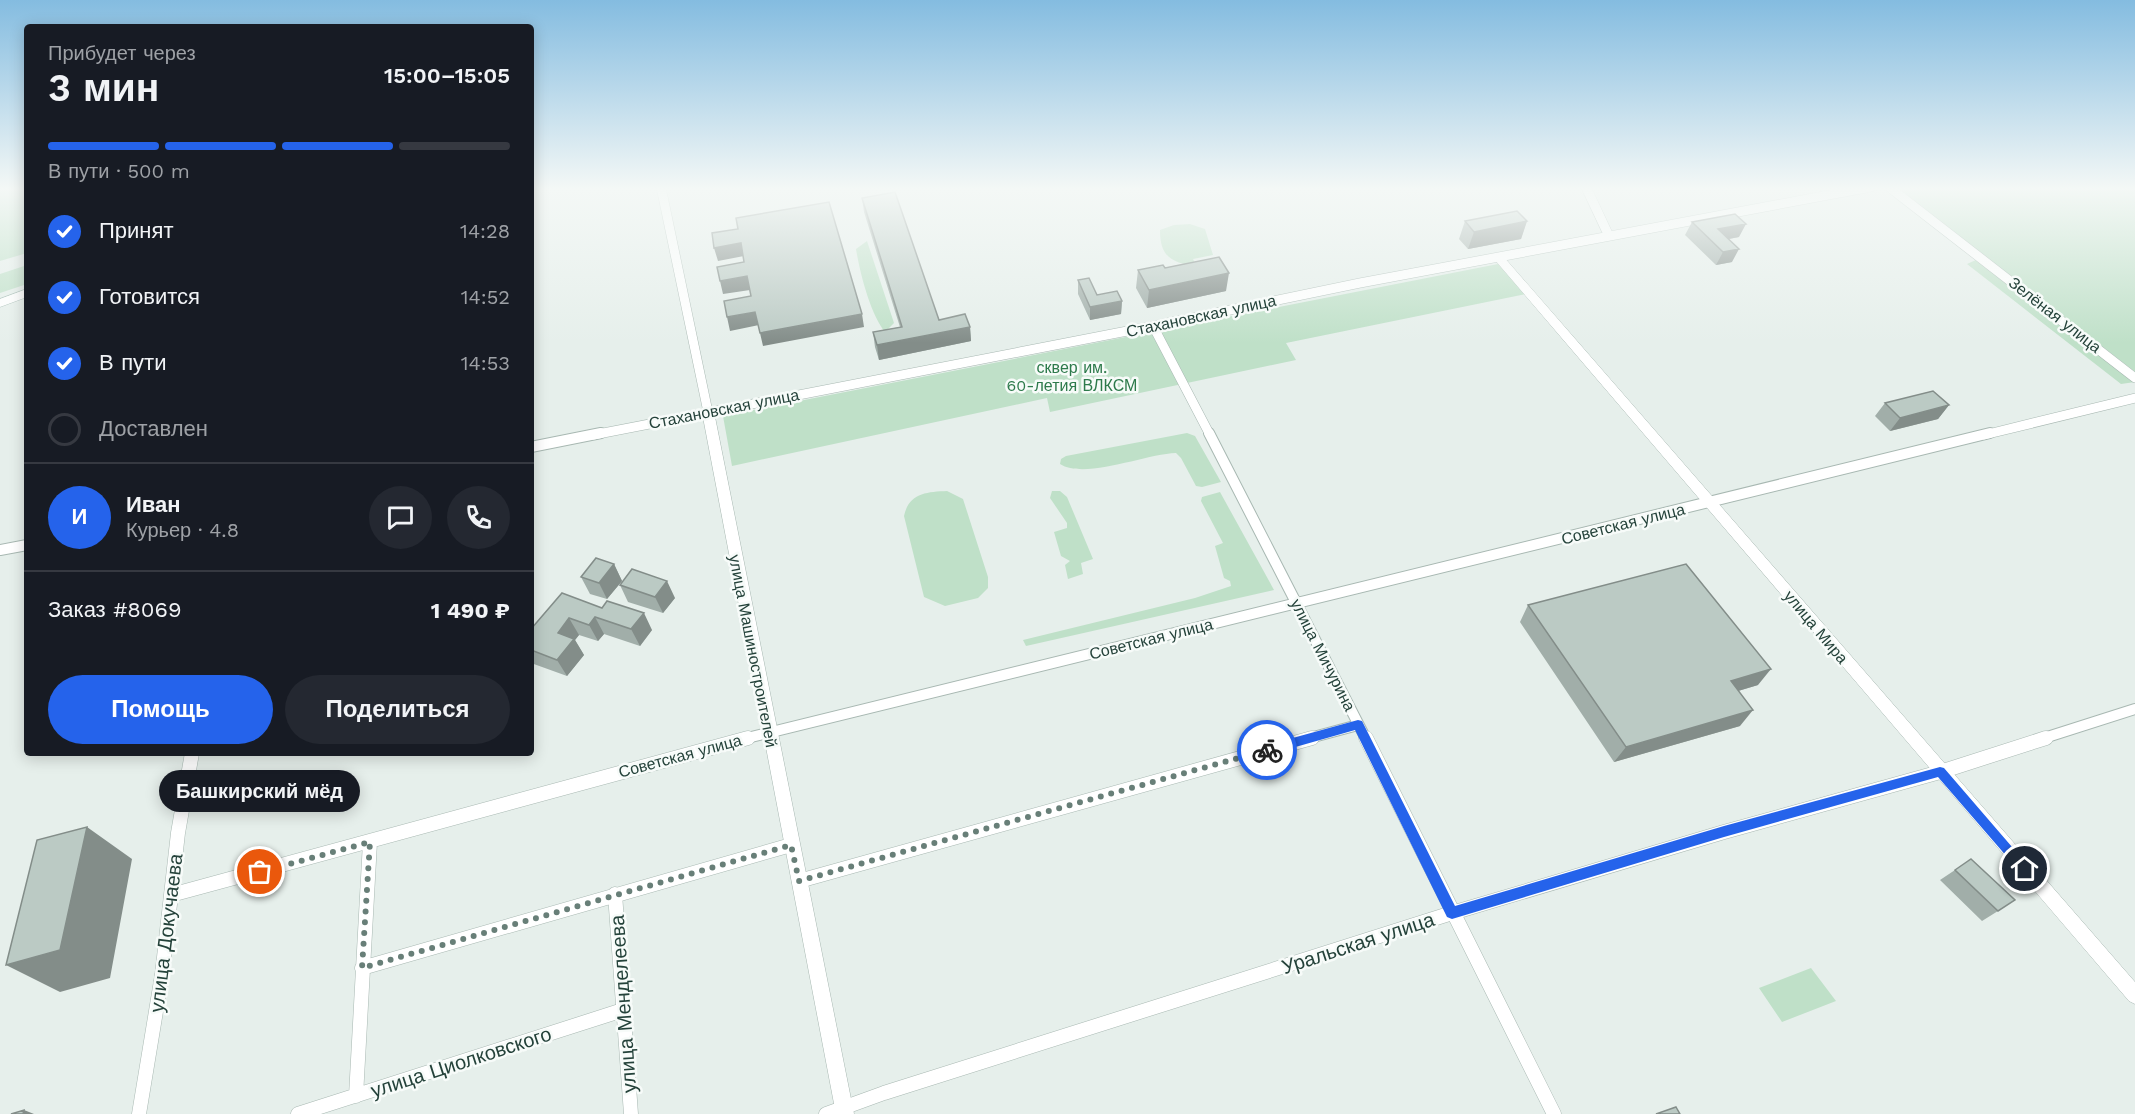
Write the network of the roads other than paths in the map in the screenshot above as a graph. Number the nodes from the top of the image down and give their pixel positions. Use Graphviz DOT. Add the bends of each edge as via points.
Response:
graph roads {
  1 [pos="672,239"];
  2 [pos="1594,239"];
  3 [pos="1956,239"];
  4 [pos="1498,258"];
  5 [pos="24,294"];
  6 [pos="0,303"];
  7 [pos="1153,326"];
  8 [pos="2135,378"];
  9 [pos="2135,398"];
  10 [pos="708,412"];
  11 [pos="534,446"];
  12 [pos="1710,503"];
  13 [pos="24,546"];
  14 [pos="0,550"];
  15 [pos="1297,603"];
  16 [pos="2135,709"];
  17 [pos="1358,724"];
  18 [pos="770,732"];
  19 [pos="191,756"];
  20 [pos="1940,772"];
  21 [pos="370,842"];
  22 [pos="791,845"];
  23 [pos="799,881"];
  24 [pos="615,894"];
  25 [pos="171,895"];
  26 [pos="1452,913"];
  27 [pos="362,968"];
  28 [pos="2135,995"];
  29 [pos="623,1010"];
  30 [pos="356,1096"];
  31 [pos="845,1111"];
  32 [pos="139,1114"];
  33 [pos="298,1114"];
  34 [pos="632,1114"];
  35 [pos="826,1114"];
  36 [pos="1554,1114"];
  1 -- 10 [label="street, улица Машиностроителей"];
  2 -- 4 [label="street, Стахановская улица"];
  3 -- 8 [label="street, Зелёная улица"];
  4 -- 7 [label="street, Стахановская улица"];
  4 -- 12 [label="street, улица Мира"];
  5 -- 6 [label="main road"];
  7 -- 10 [label="street, Стахановская улица"];
  7 -- 15 [label="street, улица Мичурина"];
  9 -- 12 [label="street, Советская улица"];
  10 -- 11 [label="street, Стахановская улица"];
  10 -- 18 [label="street, улица Машиностроителей"];
  12 -- 15 [label="street, Советская улица"];
  12 -- 20 [label="street, улица Мира"];
  13 -- 14 [label="street"];
  15 -- 17 [label="street, улица Мичурина"];
  15 -- 18 [label="street, Советская улица"];
  16 -- 20 [label="street, Уральская улица"];
  17 -- 23 [label="street"];
  17 -- 26 [label="street, улица Мичурина"];
  18 -- 21 [label="street, Советская улица"];
  18 -- 22 [label="street, улица Машиностроителей"];
  19 -- 25 [label="street, улица Докучаева"];
  20 -- 26 [label="street, Уральская улица"];
  20 -- 28 [label="street, улица Мира"];
  21 -- 25 [label="street, Советская улица"];
  21 -- 27 [label="street"];
  22 -- 23 [label="street, улица Машиностроителей"];
  22 -- 24 [label="street"];
  23 -- 31 [label="street, улица Машиностроителей"];
  24 -- 27 [label="street"];
  24 -- 29 [label="street, улица Менделеева"];
  25 -- 32 [label="street, улица Докучаева"];
  26 -- 31 [label="street, Уральская улица" via="884,1093"];
  26 -- 36 [label="street, улица Мичурина"];
  27 -- 30 [label="street"];
  29 -- 30 [label="street, улица Циолковского"];
  29 -- 34 [label="street, улица Менделеева"];
  30 -- 33 [label="street, улица Циолковского"];
  31 -- 35 [label="street, Уральская улица"];
}
